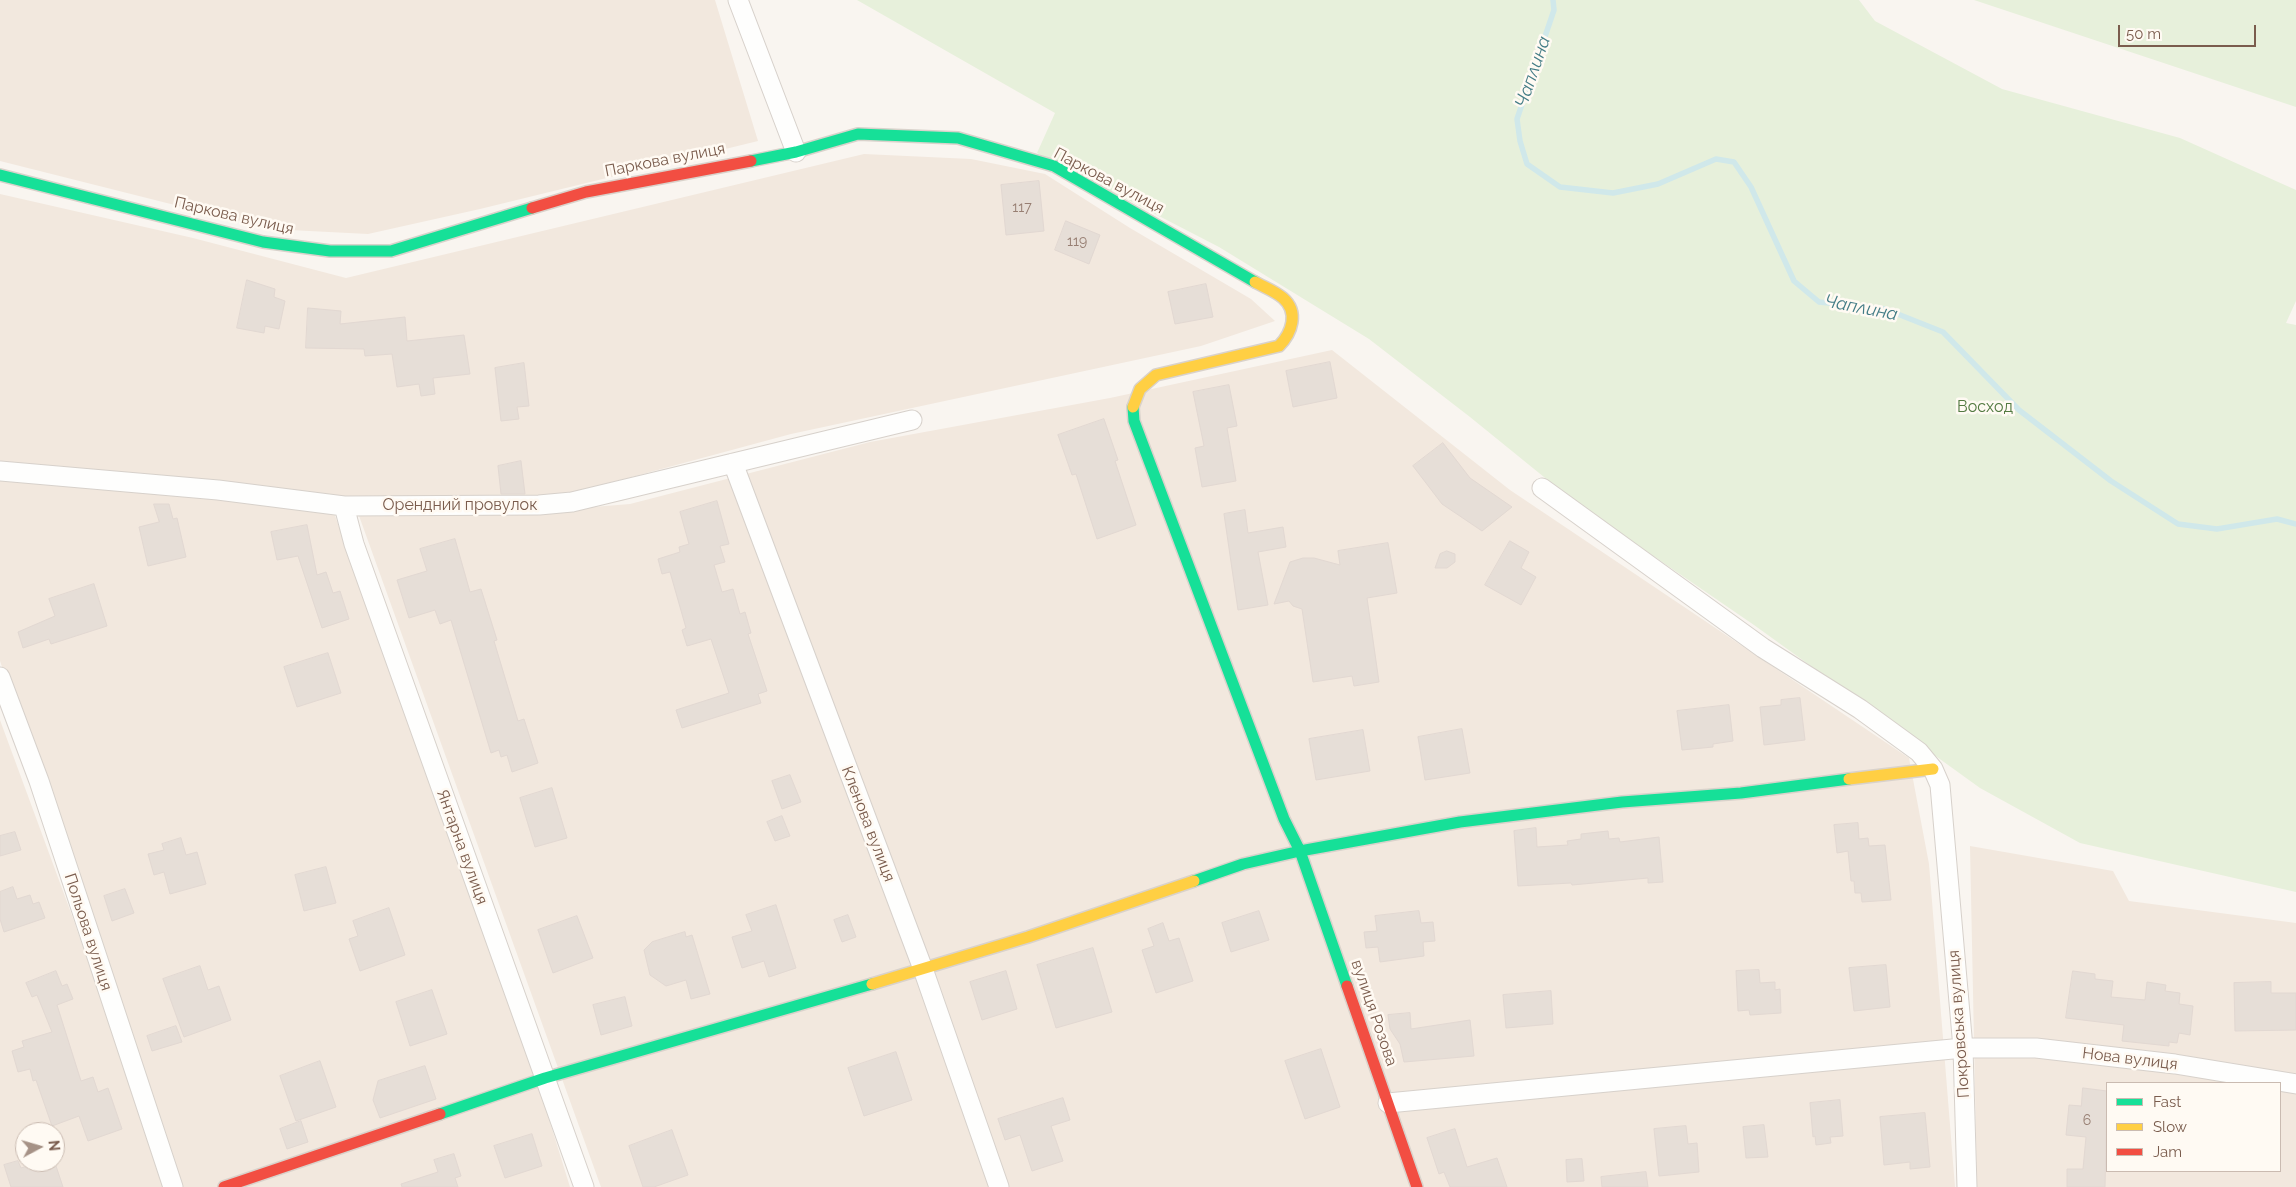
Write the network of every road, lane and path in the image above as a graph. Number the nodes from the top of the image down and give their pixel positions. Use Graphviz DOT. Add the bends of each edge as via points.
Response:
graph roads {
  1 [pos="738,0"];
  2 [pos="796,152"];
  3 [pos="0,175"];
  4 [pos="1293,323"];
  5 [pos="912,420"];
  6 [pos="733,463"];
  7 [pos="0,471"];
  8 [pos="1542,488"];
  9 [pos="344,506"];
  10 [pos="0,677"];
  11 [pos="1933,769"];
  12 [pos="1300,851"];
  13 [pos="923,969"];
  14 [pos="1963,1048"];
  15 [pos="546,1078"];
  16 [pos="2296,1084"];
  17 [pos="1388,1103"];
  18 [pos="173,1187"];
  19 [pos="224,1187"];
  20 [pos="584,1187"];
  21 [pos="998,1187"];
  22 [pos="1417,1187"];
  23 [pos="1967,1187"];
  1 -- 2 [label="street"];
  2 -- 3 [label="street, Паркова вулиця" via="586,192 391,251 330,251 263,242"];
  2 -- 4 [label="street, Паркова вулиця" via="858,134 958,138 1054,166 1283,298 1293,314"];
  4 -- 12 [label="street, вулиця Розова" via="1286,340 1279,346 1156,375 1138,389 1132,410 1280,810"];
  5 -- 6 [label="street, Орендний провулок"];
  6 -- 9 [label="street, Орендний провулок" via="572,502"];
  6 -- 13 [label="street, Кленова вулиця"];
  7 -- 9 [label="street, Орендний провулок" via="218,490"];
  8 -- 11 [label="street" via="1763,648 1860,709 1920,752"];
  9 -- 15 [label="street, Янтарна вулиця" via="354,544"];
  10 -- 18 [label="street, Польова вулиця" via="39,781"];
  11 -- 12 [label="street" via="1469,821"];
  11 -- 14 [label="street, Покровська вулиця" via="1940,785"];
  12 -- 13 [label="street" via="1243,864"];
  12 -- 17 [label="street, вулиця Розова"];
  13 -- 15 [label="street"];
  13 -- 21 [label="street, Кленова вулиця"];
  14 -- 16 [label="street, Нова вулиця" via="2036,1048 2175,1064"];
  14 -- 17 [label="street, Нова вулиця"];
  14 -- 23 [label="street, Покровська вулиця"];
  15 -- 19 [label="street"];
  15 -- 20 [label="street, Янтарна вулиця"];
  17 -- 22 [label="street, вулиця Розова"];
}
